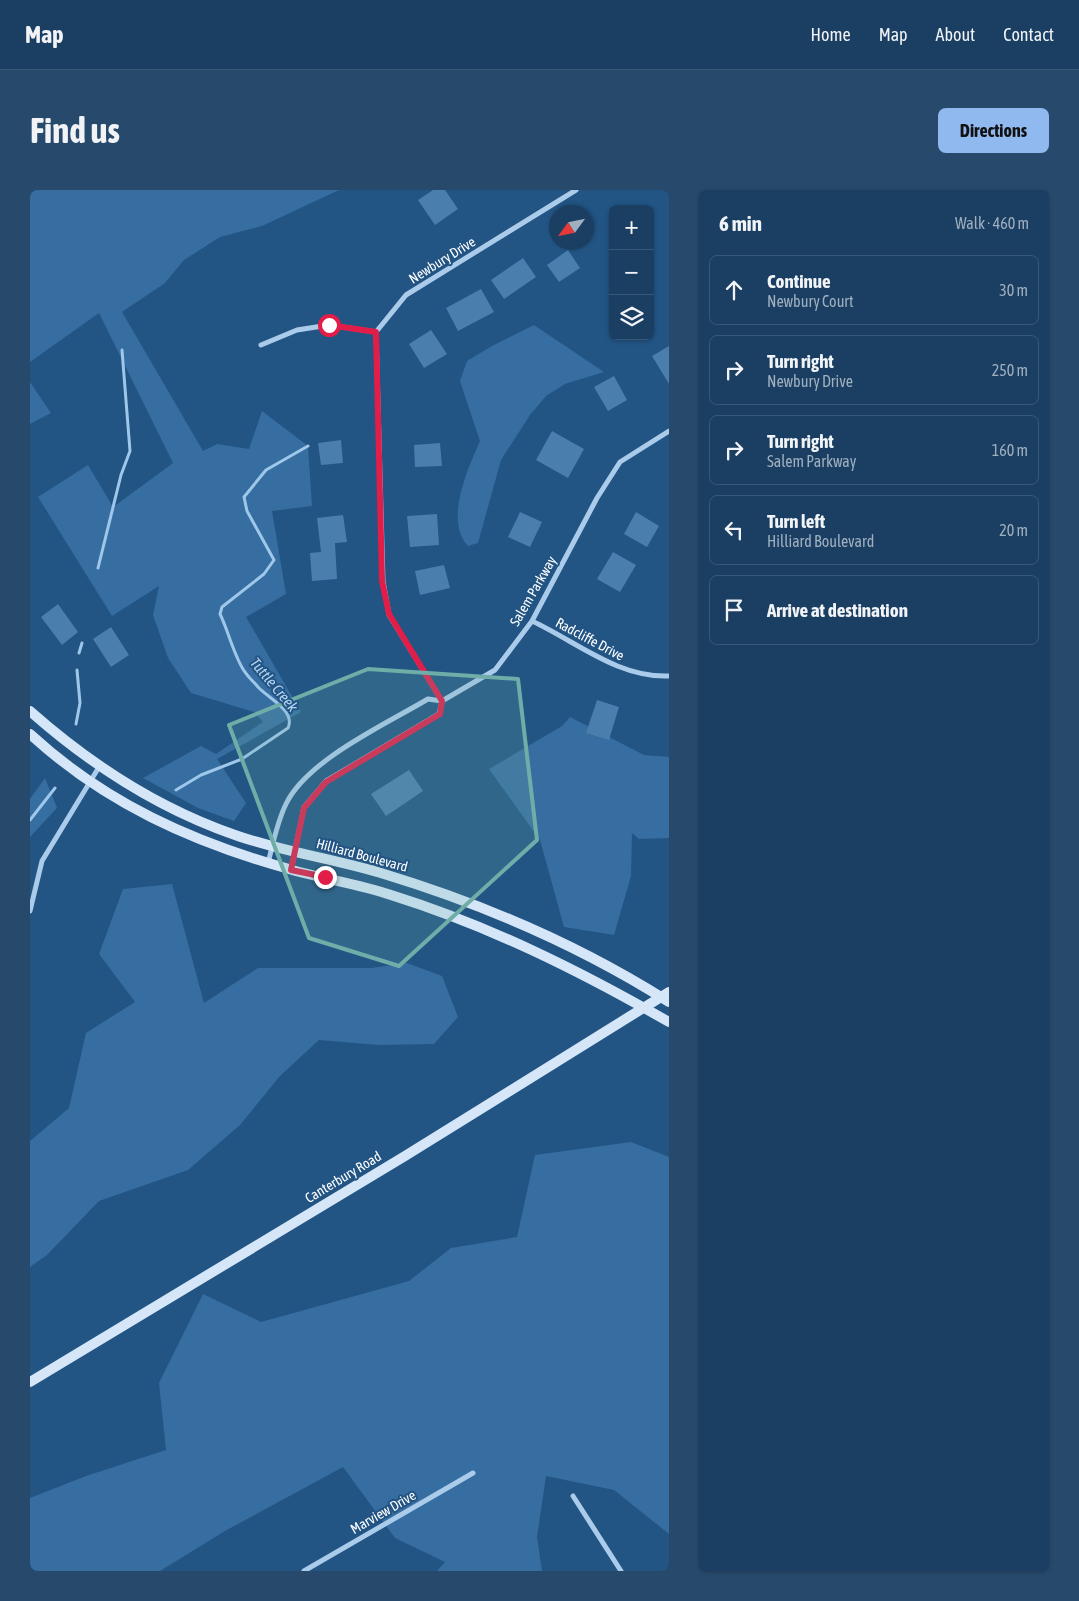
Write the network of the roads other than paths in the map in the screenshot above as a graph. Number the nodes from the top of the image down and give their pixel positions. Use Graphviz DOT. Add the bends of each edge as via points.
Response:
graph roads {
  1 [pos="576,190"];
  2 [pos="376,332"];
  3 [pos="261,345"];
  4 [pos="669,431"];
  5 [pos="532,622"];
  6 [pos="669,676"];
  7 [pos="442,701"];
  8 [pos="30,711"];
  9 [pos="30,734"];
  10 [pos="99,767"];
  11 [pos="89,781"];
  12 [pos="272,845"];
  13 [pos="296,852"];
  14 [pos="268,863"];
  15 [pos="291,870"];
  16 [pos="30,911"];
  17 [pos="666,997"];
  18 [pos="644,1008"];
  19 [pos="669,1022"];
  20 [pos="30,1382"];
  21 [pos="473,1473"];
  22 [pos="573,1496"];
  23 [pos="304,1571"];
  24 [pos="621,1571"];
  1 -- 2 [label="street, Newbury Drive" via="406,295"];
  2 -- 3 [label="street" via="329,325 297,330"];
  2 -- 7 [label="street" via="382,581 389,614"];
  4 -- 5 [label="street, Salem Parkway" via="620,462 597,498"];
  5 -- 6 [label="street, Radcliffe Drive" via="619,668 652,677"];
  5 -- 7 [label="street, Salem Parkway" via="495,670"];
  7 -- 12 [label="street" via="428,699 320,763 300,783 286,804"];
  7 -- 13 [label="street, Salem Parkway" via="440,714 326,782 304,808"];
  8 -- 10 [label="main road, Hilliard Boulevard"];
  9 -- 11 [label="main road"];
  10 -- 11 [label="street"];
  10 -- 12 [label="main road, Hilliard Boulevard" via="180,813 236,836"];
  11 -- 14 [label="main road" via="144,815 178,831"];
  11 -- 16 [label="street" via="42,861"];
  12 -- 13 [label="main road, Hilliard Boulevard"];
  12 -- 14 [label="street"];
  13 -- 15 [label="street, Salem Parkway"];
  13 -- 17 [label="main road, Hilliard Boulevard" via="384,874 440,893 531,929"];
  14 -- 15 [label="main road"];
  15 -- 18 [label="main road" via="391,895 494,932 572,968"];
  17 -- 18 [label="main road, Canterbury Road"];
  18 -- 19 [label="main road"];
  18 -- 20 [label="main road, Canterbury Road"];
  21 -- 23 [label="street, Marview Drive"];
  22 -- 24 [label="street"];
}
